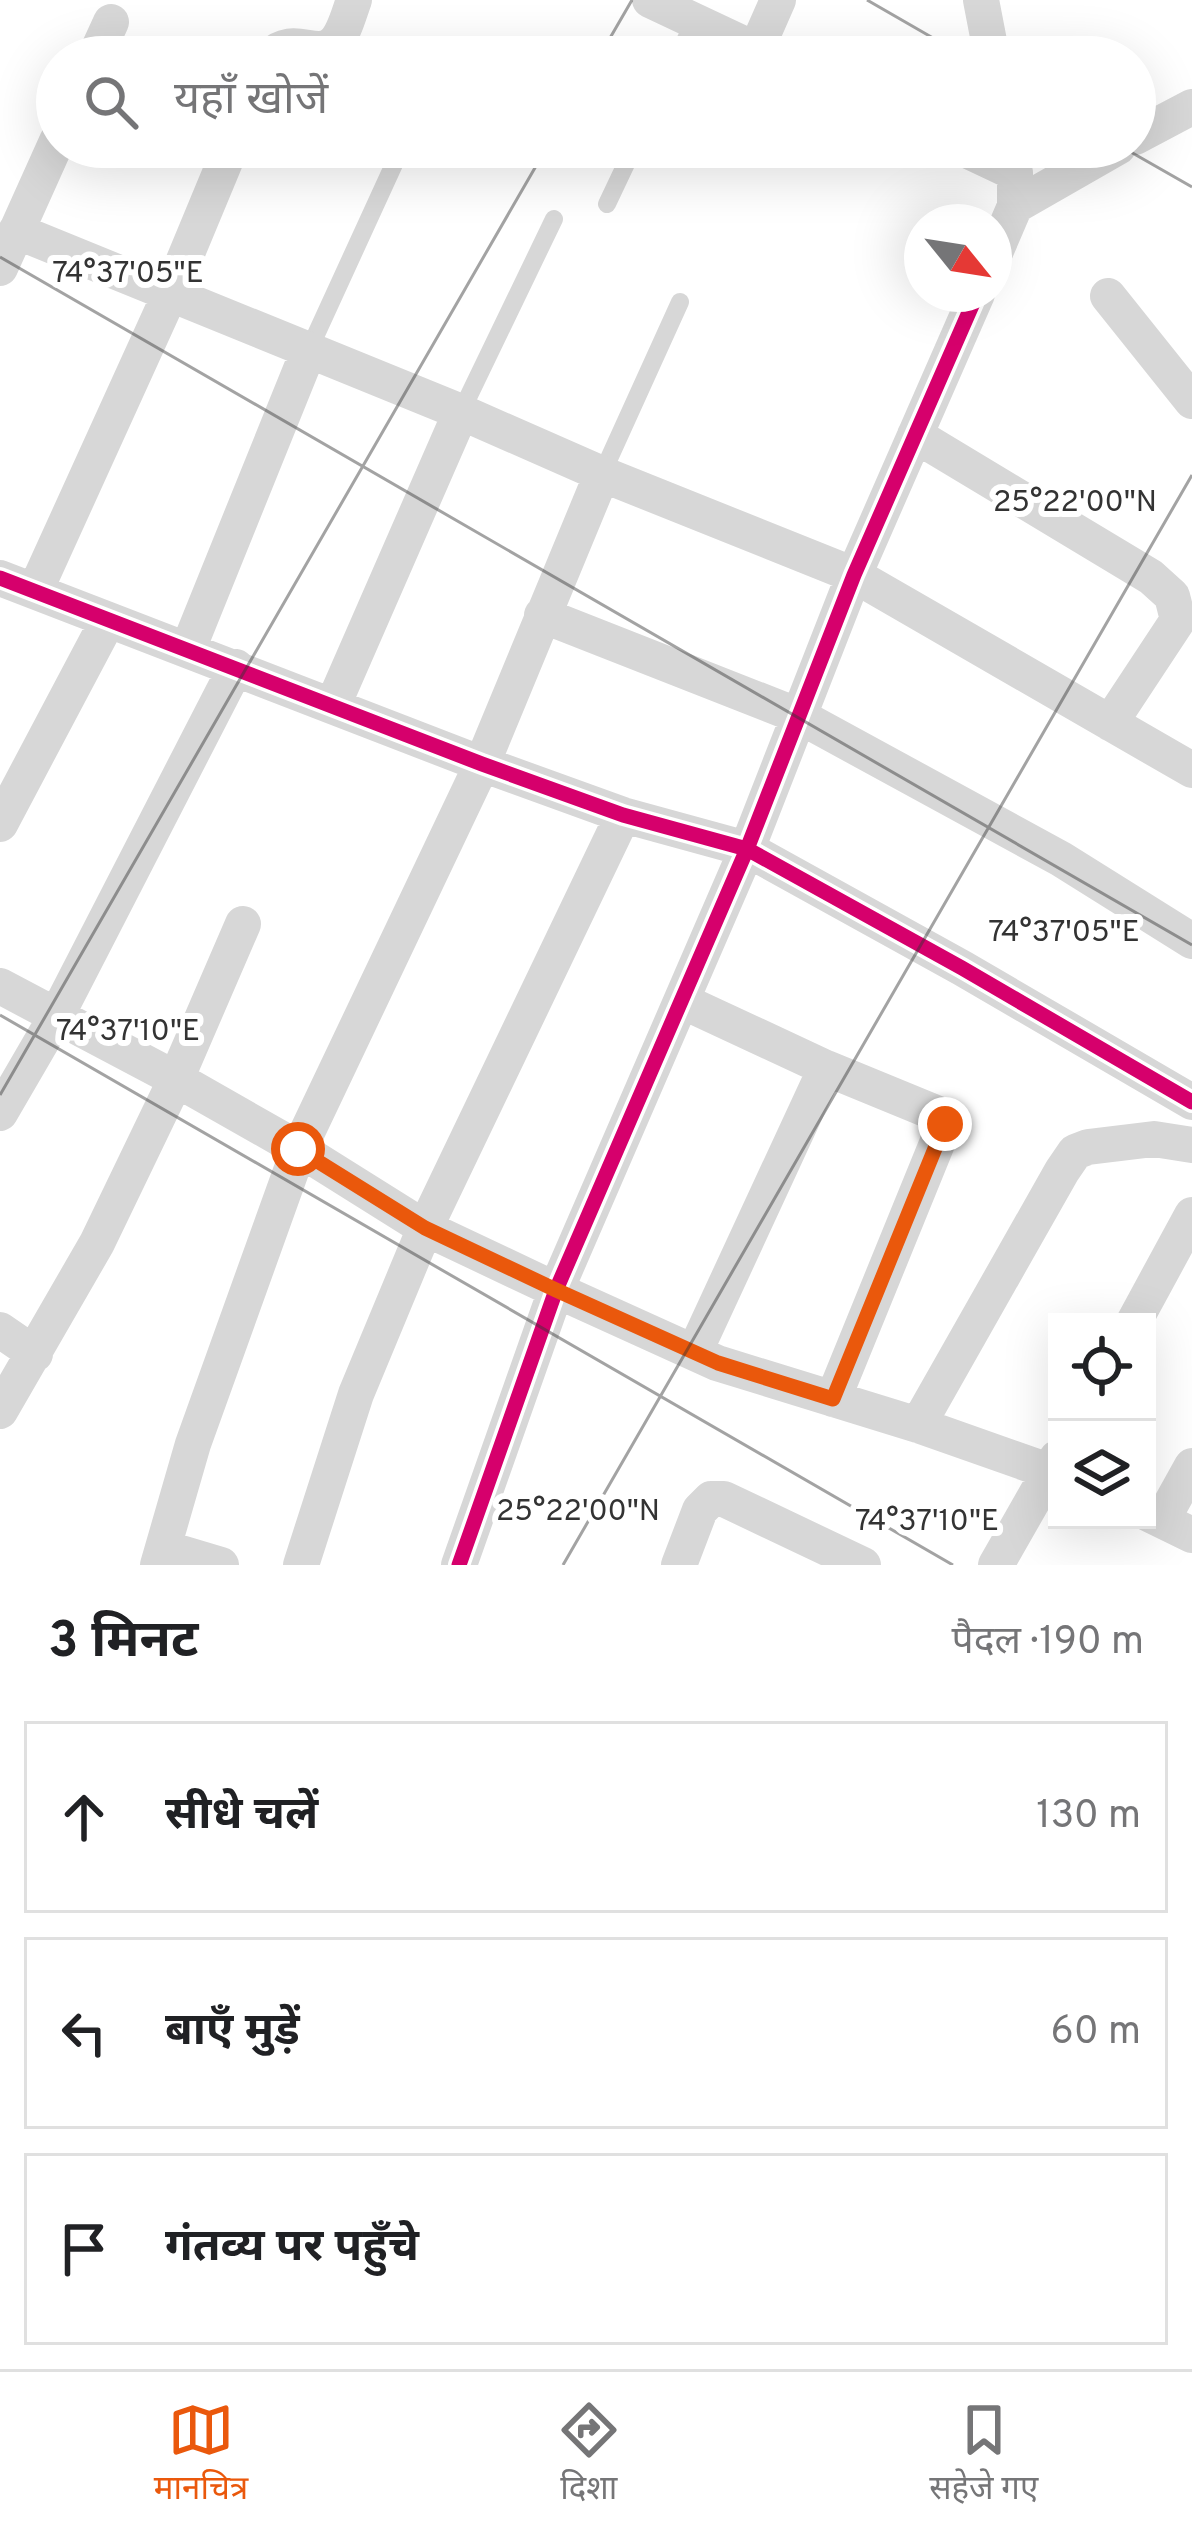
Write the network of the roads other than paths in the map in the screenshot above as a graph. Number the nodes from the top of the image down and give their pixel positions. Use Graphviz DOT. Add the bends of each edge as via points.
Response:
graph roads {
  1 [pos="354,0"];
  2 [pos="650,0"];
  3 [pos="778,0"];
  4 [pos="981,0"];
  5 [pos="694,21"];
  6 [pos="111,22"];
  7 [pos="105,36"];
  8 [pos="338,36"];
  9 [pos="687,36"];
  10 [pos="726,36"];
  11 [pos="768,36"];
  12 [pos="988,36"];
  13 [pos="1192,107"];
  14 [pos="1156,126"];
  15 [pos="45,168"];
  16 [pos="222,168"];
  17 [pos="391,168"];
  18 [pos="624,168"];
  19 [pos="1042,168"];
  20 [pos="1013,176"];
  21 [pos="607,204"];
  22 [pos="554,219"];
  23 [pos="16,231"];
  24 [pos="0,268"];
  25 [pos="170,294"];
  26 [pos="1108,296"];
  27 [pos="680,302"];
  28 [pos="969,312"];
  29 [pos="308,352"];
  30 [pos="1192,401"];
  31 [pos="461,412"];
  32 [pos="915,435"];
  33 [pos="602,473"];
  34 [pos="854,575"];
  35 [pos="0,578"];
  36 [pos="35,591"];
  37 [pos="542,614"];
  38 [pos="108,620"];
  39 [pos="188,649"];
  40 [pos="236,667"];
  41 [pos="333,705"];
  42 [pos="799,716"];
  43 [pos="1110,723"];
  44 [pos="482,764"];
  45 [pos="1192,770"];
  46 [pos="623,815"];
  47 [pos="0,824"];
  48 [pos="747,849"];
  49 [pos="243,924"];
  50 [pos="1192,941"];
  51 [pos="0,986"];
  52 [pos="682,1001"];
  53 [pos="57,1015"];
  54 [pos="826,1068"];
  55 [pos="176,1079"];
  56 [pos="1192,1102"];
  57 [pos="0,1113"];
  58 [pos="1154,1139"];
  59 [pos="1192,1145"];
  60 [pos="298,1149"];
  61 [pos="1192,1215"];
  62 [pos="425,1228"];
  63 [pos="556,1290"];
  64 [pos="1139,1313"];
  65 [pos="0,1330"];
  66 [pos="695,1351"];
  67 [pos="35,1354"];
  68 [pos="833,1399"];
  69 [pos="0,1411"];
  70 [pos="918,1425"];
  71 [pos="1048,1466"];
  72 [pos="1192,1466"];
  73 [pos="1048,1478"];
  74 [pos="1167,1523"];
  75 [pos="161,1557"];
  76 [pos="467,1563"];
  77 [pos="221,1565"];
  78 [pos="301,1565"];
  79 [pos="679,1565"];
  80 [pos="863,1565"];
  81 [pos="996,1565"];
  1 -- 8 [label="street"];
  2 -- 5 [label="street"];
  3 -- 11 [label="street"];
  4 -- 12 [label="street"];
  5 -- 9 [label="lane"];
  5 -- 10 [label="street"];
  6 -- 7 [label="street"];
  13 -- 14 [label="street"];
  15 -- 23 [label="street"];
  16 -- 25 [label="street"];
  17 -- 29 [label="lane"];
  18 -- 21 [label="lane"];
  19 -- 20 [label="street"];
  22 -- 31 [label="lane"];
  23 -- 24 [label="street"];
  23 -- 25 [label="street"];
  25 -- 29 [label="street"];
  25 -- 36 [label="street"];
  26 -- 30 [label="street"];
  27 -- 33 [label="lane"];
  28 -- 32 [label="street"];
  29 -- 31 [label="street"];
  29 -- 39 [label="street"];
  31 -- 33 [label="street"];
  31 -- 41 [label="street"];
  32 -- 34 [label="street"];
  32 -- 43 [label="street" via="1172,596 1178,620"];
  33 -- 34 [label="street"];
  33 -- 37 [label="street"];
  34 -- 42 [label="street"];
  34 -- 43 [label="street"];
  35 -- 36 [label="street"];
  36 -- 38 [label="street"];
  37 -- 42 [label="street"];
  37 -- 44 [label="street"];
  38 -- 39 [label="street"];
  38 -- 47 [label="street"];
  39 -- 40 [label="street"];
  40 -- 41 [label="street"];
  40 -- 53 [label="street"];
  41 -- 44 [label="street"];
  42 -- 48 [label="street"];
  42 -- 50 [label="street" via="1061,859"];
  43 -- 45 [label="street"];
  44 -- 46 [label="street"];
  44 -- 60 [label="street"];
  46 -- 48 [label="street"];
  46 -- 62 [label="street"];
  48 -- 52 [label="street"];
  48 -- 56 [label="street"];
  49 -- 55 [label="street"];
  51 -- 53 [label="street"];
  52 -- 54 [label="street"];
  52 -- 63 [label="street"];
  53 -- 55 [label="street"];
  53 -- 57 [label="street"];
  54 -- 66 [label="street"];
  54 -- 68 [label="street" via="938,1114 945,1124"];
  55 -- 60 [label="street"];
  55 -- 67 [label="street"];
  56 -- 58 [label="street"];
  58 -- 59 [label="street"];
  58 -- 70 [label="street" via="1076,1153"];
  60 -- 62 [label="street"];
  60 -- 75 [label="street"];
  61 -- 64 [label="street"];
  62 -- 63 [label="street"];
  62 -- 78 [label="street" via="356,1394"];
  63 -- 66 [label="street"];
  63 -- 76 [label="street"];
  65 -- 67 [label="street"];
  66 -- 68 [label="street"];
  67 -- 69 [label="street"];
  68 -- 70 [label="street"];
  70 -- 71 [label="street"];
  72 -- 74 [label="street"];
  73 -- 81 [label="street"];
  75 -- 77 [label="street"];
  79 -- 80 [label="street" via="711,1499"];
}
